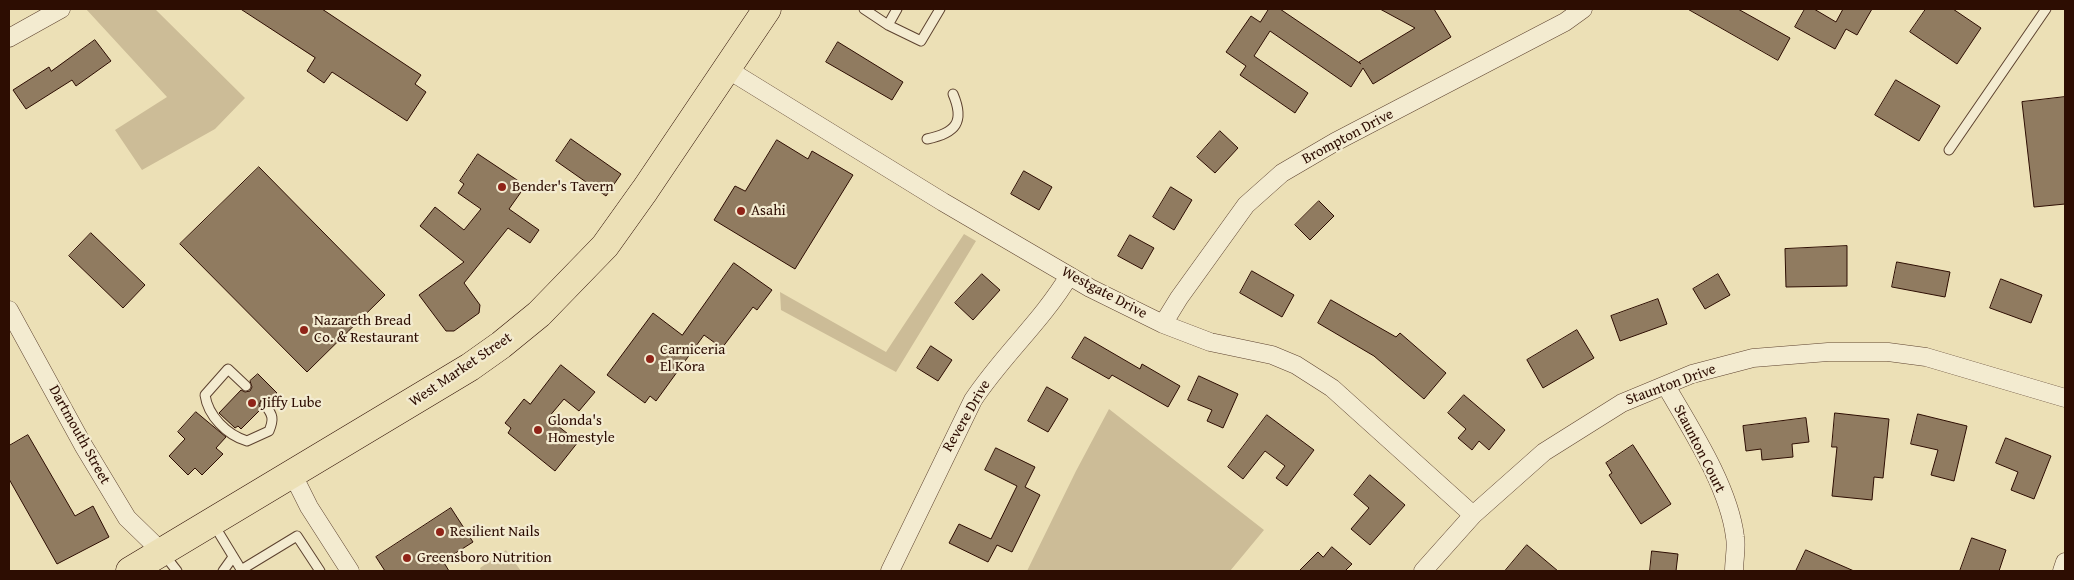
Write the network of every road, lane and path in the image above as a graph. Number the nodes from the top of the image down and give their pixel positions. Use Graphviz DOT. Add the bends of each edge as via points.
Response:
graph roads {
  1 [pos="61,9"];
  2 [pos="767,9"];
  3 [pos="864,9"];
  4 [pos="897,9"];
  5 [pos="940,9"];
  6 [pos="1583,9"];
  7 [pos="2046,9"];
  8 [pos="888,26"];
  9 [pos="9,38"];
  10 [pos="727,69"];
  11 [pos="953,94"];
  12 [pos="927,139"];
  13 [pos="1949,150"];
  14 [pos="1069,276"];
  15 [pos="9,310"];
  16 [pos="1163,324"];
  17 [pos="246,386"];
  18 [pos="1666,386"];
  19 [pos="2065,398"];
  20 [pos="265,405"];
  21 [pos="292,473"];
  22 [pos="1473,515"];
  23 [pos="211,520"];
  24 [pos="233,557"];
  25 [pos="169,561"];
  26 [pos="2065,562"];
  27 [pos="242,570"];
  28 [pos="130,571"];
  29 [pos="223,571"];
  30 [pos="320,571"];
  31 [pos="350,571"];
  32 [pos="890,571"];
  33 [pos="1423,571"];
  34 [pos="1734,571"];
  35 [pos="2062,571"];
  1 -- 9 [label="street"];
  2 -- 10 [label="main road, West Market Street"];
  3 -- 8 [label="lane"];
  4 -- 8 [label="lane"];
  5 -- 8 [label="lane" via="921,41"];
  6 -- 16 [label="street, Brompton Drive" via="1565,22 1282,173 1246,205 1178,298"];
  7 -- 13 [label="lane"];
  10 -- 14 [label="street, Westgate Drive"];
  10 -- 21 [label="main road, West Market Street" via="604,246 539,314 470,367"];
  11 -- 12 [label="lane" via="960,117 957,124 942,136"];
  14 -- 16 [label="street, Westgate Drive"];
  14 -- 32 [label="street, Revere Drive" via="1054,302 973,400"];
  15 -- 25 [label="street, Dartmouth Street" via="122,509"];
  16 -- 22 [label="street, Westgate Drive" via="1210,342 1272,355 1296,365 1332,388"];
  17 -- 20 [label="lane" via="228,369 205,395 210,412 221,425 235,437 247,441 269,431 272,413"];
  18 -- 19 [label="street, Staunton Drive" via="1692,374 1752,358 1828,352 1888,352 1926,357"];
  18 -- 22 [label="street, Staunton Drive" via="1622,403 1544,452"];
  18 -- 34 [label="street, Staunton Court" via="1703,450 1724,496 1735,537"];
  21 -- 23 [label="main road, West Market Street"];
  21 -- 31 [label="street" via="309,507"];
  22 -- 33 [label="street, Staunton Drive"];
  23 -- 24 [label="lane"];
  23 -- 25 [label="main road, West Market Street"];
  24 -- 27 [label="lane"];
  24 -- 29 [label="lane"];
  25 -- 28 [label="main road, West Market Street"];
  26 -- 35 [label="street"];
  27 -- 30 [label="lane" via="297,536"];
}
